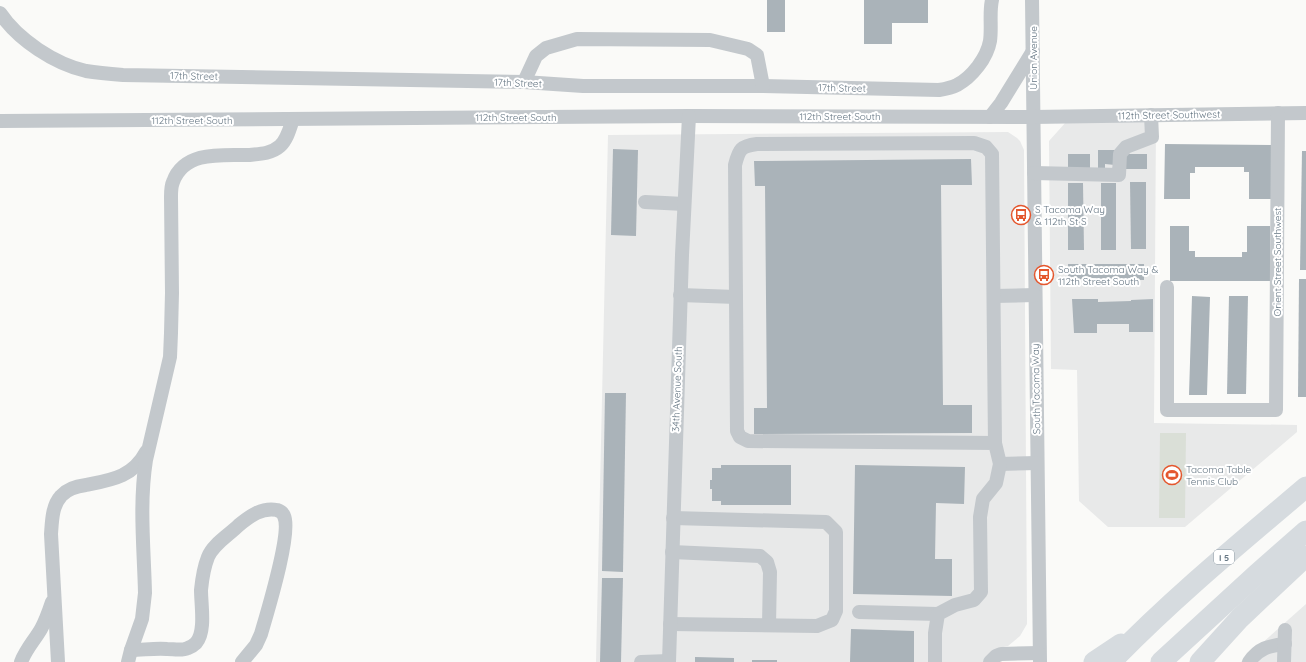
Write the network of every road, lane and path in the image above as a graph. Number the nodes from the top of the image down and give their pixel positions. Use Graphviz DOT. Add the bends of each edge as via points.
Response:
graph roads {
  1 [pos="992,0"];
  2 [pos="1032,0"];
  3 [pos="0,13"];
  4 [pos="1034,51"];
  5 [pos="524,82"];
  6 [pos="763,86"];
  7 [pos="1278,113"];
  8 [pos="1306,113"];
  9 [pos="1151,115"];
  10 [pos="689,116"];
  11 [pos="990,117"];
  12 [pos="1033,117"];
  13 [pos="293,119"];
  14 [pos="0,121"];
  15 [pos="1034,173"];
  16 [pos="645,202"];
  17 [pos="684,204"];
  18 [pos="1167,288"];
  19 [pos="1036,294"];
  20 [pos="680,295"];
  21 [pos="994,296"];
  22 [pos="736,297"];
  23 [pos="153,430"];
  24 [pos="995,444"];
  25 [pos="1037,463"];
  26 [pos="1000,464"];
  27 [pos="1306,487"];
  28 [pos="673,518"];
  29 [pos="1306,531"];
  30 [pos="672,552"];
  31 [pos="1306,556"];
  32 [pos="54,594"];
  33 [pos="859,612"];
  34 [pos="938,614"];
  35 [pos="670,624"];
  36 [pos="769,625"];
  37 [pos="1143,630"];
  38 [pos="1285,630"];
  39 [pos="1285,644"];
  40 [pos="130,656"];
  41 [pos="1039,657"];
  42 [pos="20,662"];
  43 [pos="58,662"];
  44 [pos="242,662"];
  45 [pos="641,662"];
  46 [pos="669,662"];
  47 [pos="935,662"];
  48 [pos="990,662"];
  49 [pos="1094,662"];
  50 [pos="1112,662"];
  51 [pos="1161,662"];
  52 [pos="1200,662"];
  53 [pos="1249,662"];
  54 [pos="1284,662"];
  1 -- 6 [label="street, 17th Street" via="987,52 977,67 957,85 939,90"];
  2 -- 4 [label="street, Union Avenue"];
  3 -- 5 [label="street, 17th Street" via="28,43 71,66 102,73"];
  4 -- 11 [label="street"];
  4 -- 12 [label="street, Union Avenue"];
  5 -- 6 [label="street, 17th Street" via="583,86"];
  5 -- 6 [label="street" via="536,56 546,48 577,39 710,40 748,49 757,55"];
  7 -- 8 [label="street, 112th Street Southwest"];
  7 -- 9 [label="street, 112th Street Southwest"];
  7 -- 18 [label="street, Orient Street Southwest" via="1276,410 1167,410"];
  9 -- 12 [label="street, 112th Street Southwest"];
  9 -- 15 [label="street" via="1152,137 1126,147 1120,154 1120,175"];
  10 -- 11 [label="street, 112th Street South"];
  10 -- 13 [label="street, 112th Street South"];
  10 -- 17 [label="street, 34th Avenue South"];
  11 -- 12 [label="street, 112th Street South"];
  12 -- 15 [label="street, South Tacoma Way"];
  13 -- 14 [label="street, 112th Street South"];
  13 -- 23 [label="street" via="280,146 272,151 260,154 199,157 186,162 172,182 170,349"];
  15 -- 19 [label="street, South Tacoma Way"];
  16 -- 17 [label="street"];
  17 -- 20 [label="street, 34th Avenue South"];
  19 -- 21 [label="street"];
  19 -- 25 [label="street, South Tacoma Way"];
  20 -- 22 [label="street"];
  20 -- 28 [label="street, 34th Avenue South"];
  21 -- 22 [label="street" via="992,154 986,147 974,143 746,145 739,152 735,165"];
  21 -- 24 [label="street"];
  22 -- 24 [label="street" via="736,431 740,437 748,441"];
  23 -- 32 [label="street" via="142,460 134,468 110,480 69,489 61,496 52,518"];
  23 -- 40 [label="street" via="145,466 143,495 144,607"];
  24 -- 26 [label="street"];
  25 -- 26 [label="street"];
  25 -- 41 [label="street, South Tacoma Way"];
  26 -- 34 [label="street" via="996,483 984,499 980,517 981,592 974,600 955,605"];
  27 -- 37 [label="highway, I 5"];
  28 -- 30 [label="street, 34th Avenue South"];
  28 -- 36 [label="street" via="826,522 836,532 836,611 832,620 817,626"];
  29 -- 51 [label="highway"];
  30 -- 35 [label="street, 34th Avenue South"];
  30 -- 36 [label="street" via="760,556 767,562 770,572"];
  31 -- 52 [label="highway" via="1246,612"];
  32 -- 42 [label="street" via="49,612 40,630 24,651"];
  32 -- 43 [label="street"];
  33 -- 34 [label="street"];
  34 -- 47 [label="street"];
  35 -- 36 [label="street"];
  35 -- 46 [label="street, 34th Avenue South"];
  37 -- 49 [label="highway"];
  37 -- 50 [label="highway, I 5"];
  38 -- 39 [label="street"];
  39 -- 53 [label="street" via="1267,646"];
  39 -- 54 [label="street"];
  40 -- 44 [label="street" via="166,649 180,650 195,644 202,628 201,589 208,556 214,547 254,514 271,509 284,514 285,534 261,634 256,645"];
  41 -- 48 [label="street" via="1001,654"];
  45 -- 46 [label="street"];
}
